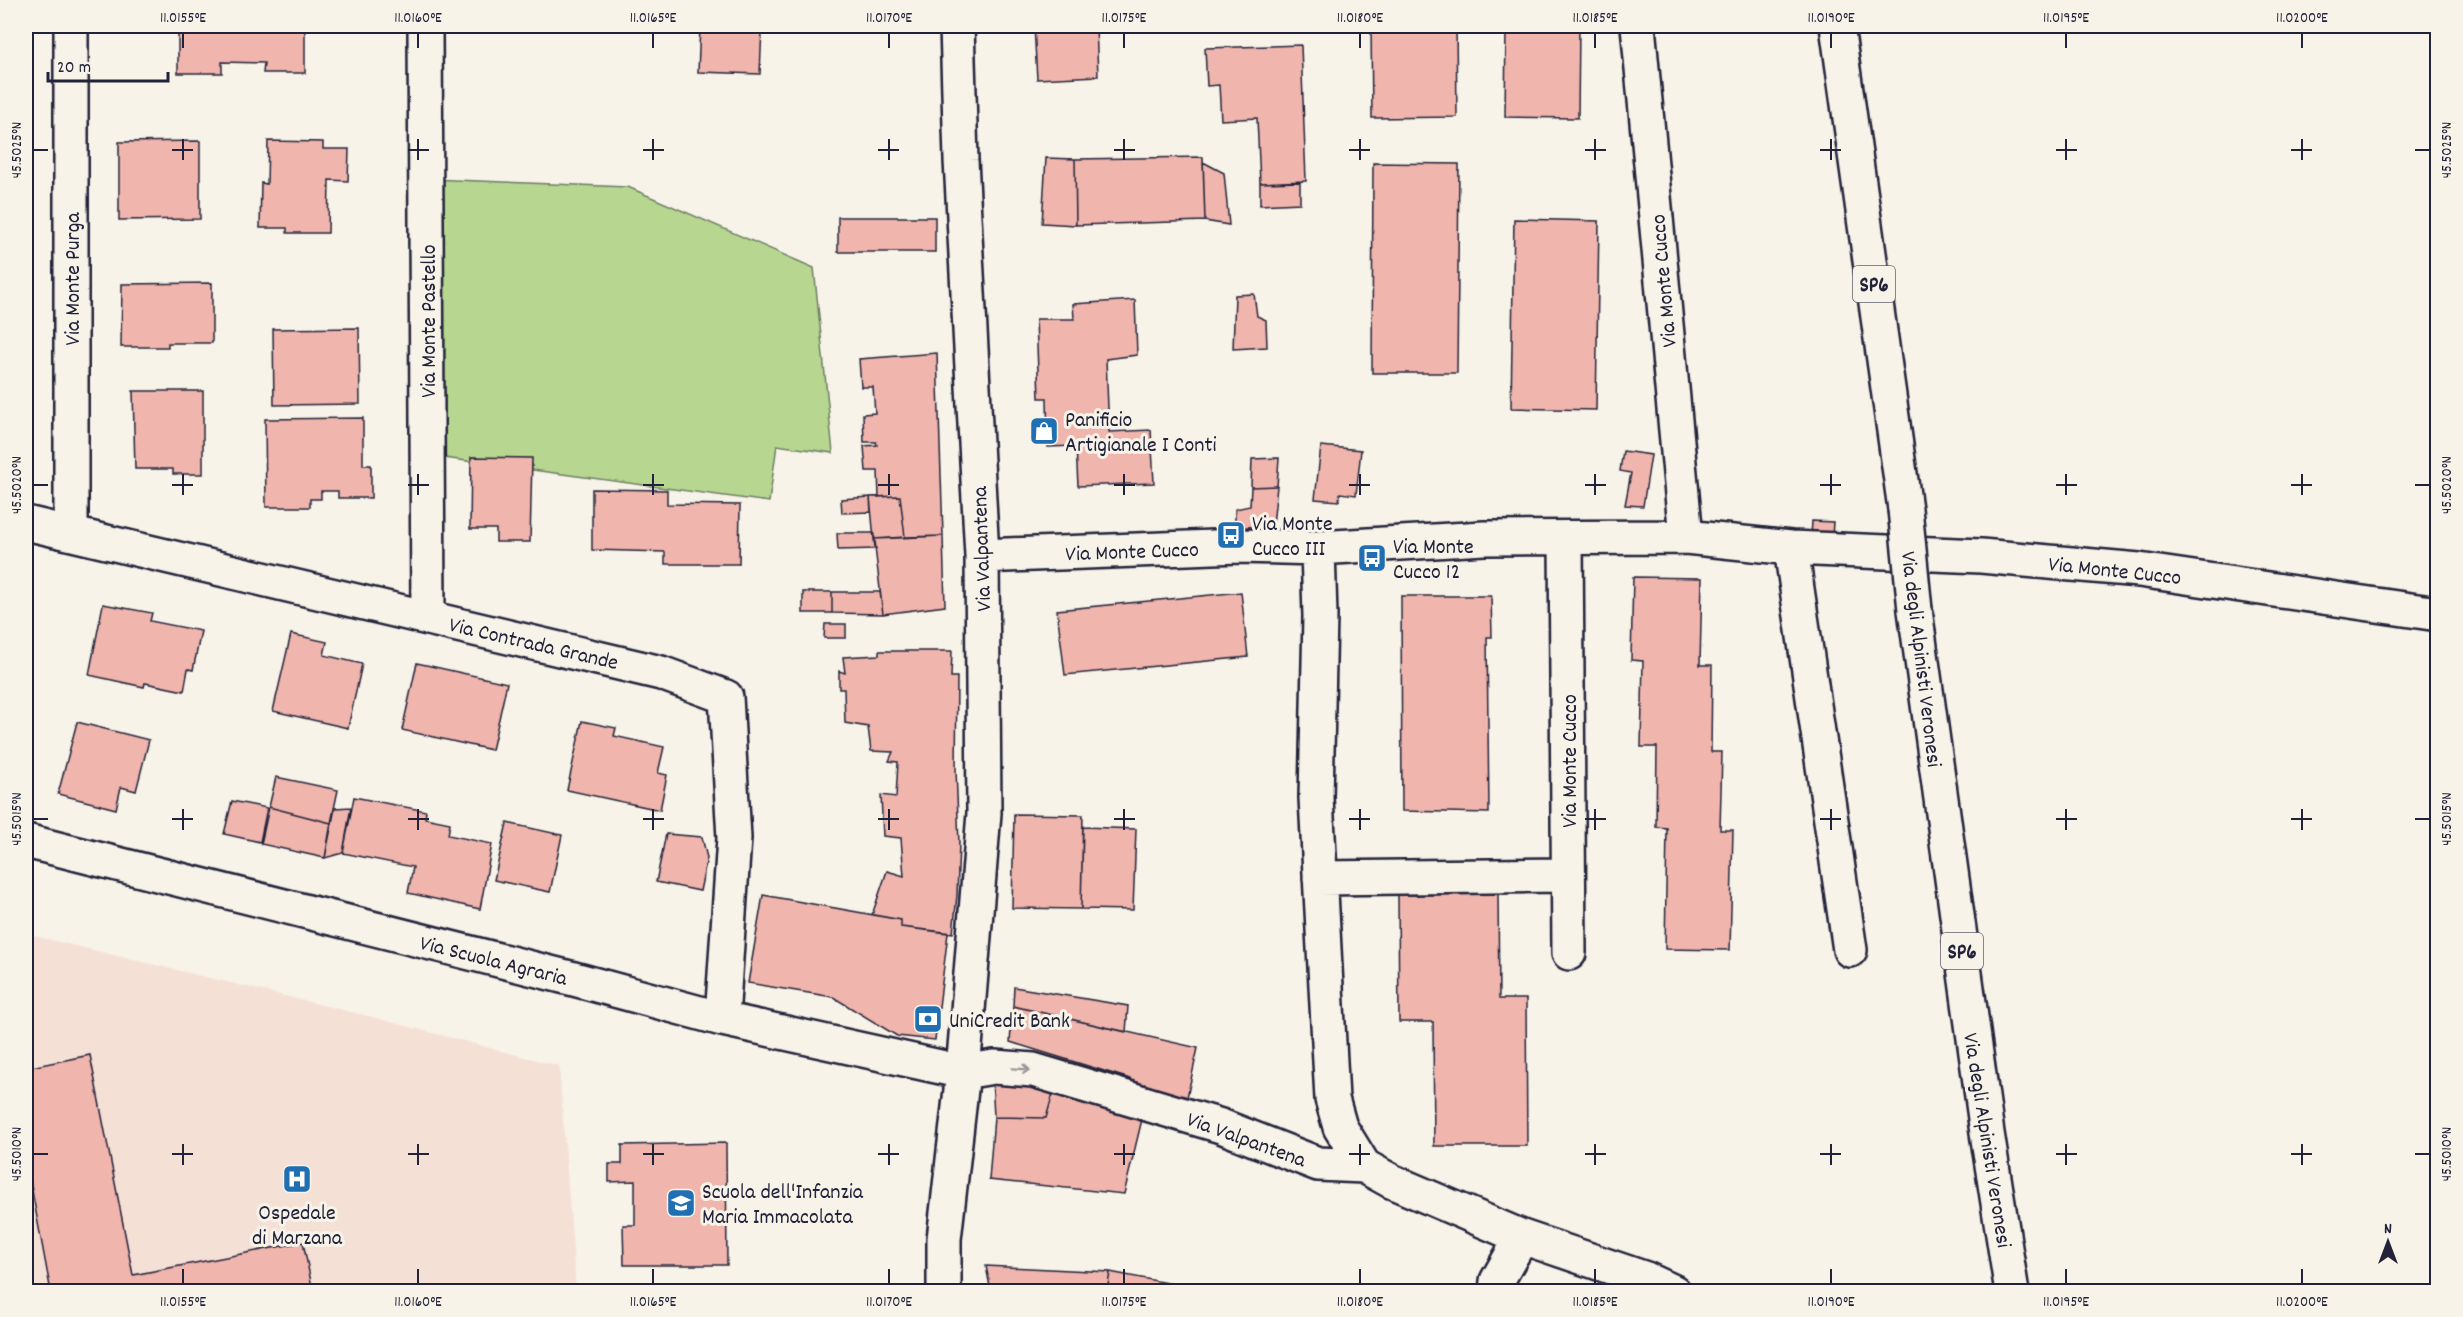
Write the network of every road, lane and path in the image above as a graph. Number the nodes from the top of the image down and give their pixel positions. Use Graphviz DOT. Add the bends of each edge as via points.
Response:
graph roads {
  1 [pos="71,26"];
  2 [pos="425,26"];
  3 [pos="957,26"];
  4 [pos="1638,26"];
  5 [pos="1837,26"];
  6 [pos="26,523"];
  7 [pos="70,532"];
  8 [pos="1686,537"];
  9 [pos="1566,539"];
  10 [pos="1318,548"];
  11 [pos="1791,548"];
  12 [pos="982,556"];
  13 [pos="2438,614"];
  14 [pos="428,617"];
  15 [pos="26,841"];
  16 [pos="1568,875"];
  17 [pos="1320,878"];
  18 [pos="1850,950"];
  19 [pos="1569,953"];
  20 [pos="722,1019"];
  21 [pos="963,1072"];
  22 [pos="1365,1166"];
  23 [pos="1522,1237"];
  24 [pos="944,1292"];
  25 [pos="1496,1292"];
  26 [pos="1674,1292"];
  27 [pos="2012,1292"];
  1 -- 7 [label="main road, Via Monte Purga"];
  2 -- 14 [label="main road, Via Monte Pastello"];
  3 -- 12 [label="main road, Via Valpantena"];
  4 -- 8 [label="main road, Via Monte Cucco"];
  5 -- 27 [label="main road, Via degli Alpinisti Veronesi / SP6, bridge"];
  6 -- 7 [label="main road, Via Contrada Grande"];
  7 -- 14 [label="main road, Via Contrada Grande"];
  8 -- 9 [label="main road, Via Monte Cucco"];
  8 -- 11 [label="main road, Via Monte Cucco"];
  9 -- 10 [label="main road, Via Monte Cucco" via="1484,538"];
  9 -- 16 [label="main road, Via Monte Cucco"];
  10 -- 12 [label="main road, Via Monte Cucco" via="1239,546"];
  10 -- 17 [label="main road" via="1316,798"];
  11 -- 13 [label="main road, Via Monte Cucco" via="1981,556 2139,570"];
  11 -- 18 [label="main road"];
  12 -- 21 [label="main road, Via Valpantena" via="984,813"];
  14 -- 20 [label="main road, Via Contrada Grande" via="661,673 726,697 734,838"];
  15 -- 20 [label="main road, Via Scuola Agraria"];
  16 -- 17 [label="main road"];
  16 -- 19 [label="main road, Via Monte Cucco"];
  17 -- 22 [label="main road" via="1332,1099 1341,1127"];
  20 -- 21 [label="main road, Via Scuola Agraria"];
  21 -- 22 [label="main road, Via Valpantena, one-way" via="994,1067 1033,1070 1221,1126 1318,1164"];
  21 -- 24 [label="main road, Via Valpantena" via="944,1239"];
  22 -- 23 [label="main road, Via Valpantena"];
  23 -- 25 [label="main road" via="1497,1281"];
  23 -- 26 [label="main road, Via Valpantena"];
}
